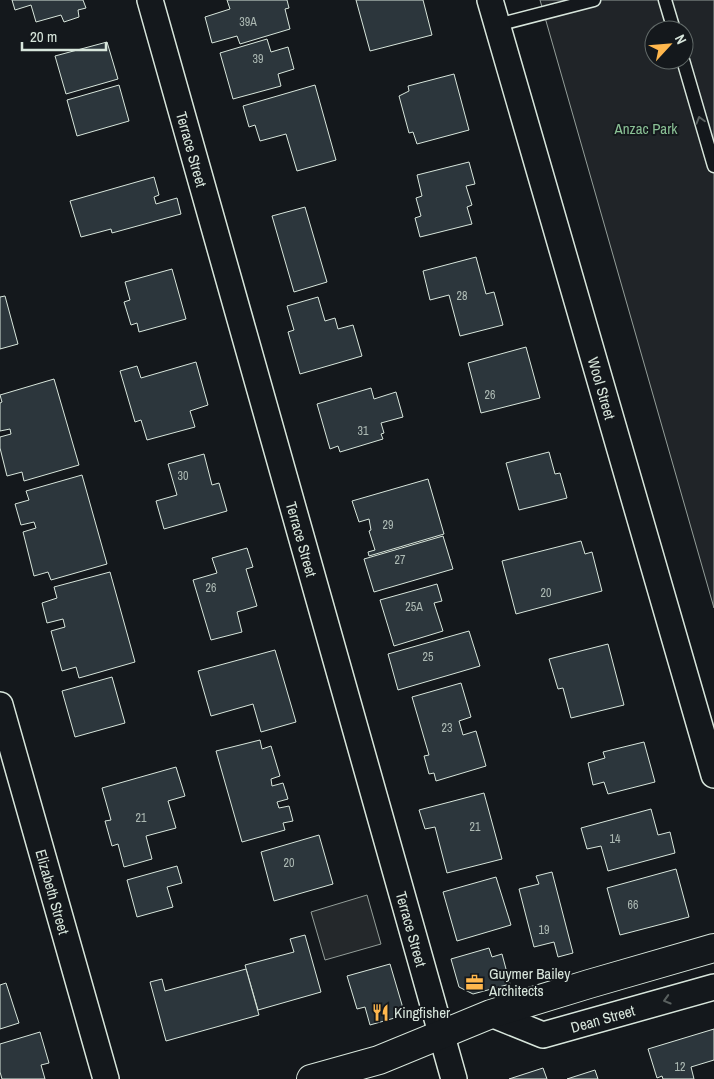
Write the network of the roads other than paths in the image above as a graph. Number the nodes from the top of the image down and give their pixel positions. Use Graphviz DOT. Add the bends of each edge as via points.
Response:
graph roads {
  1 [pos="150,0"];
  2 [pos="490,0"];
  3 [pos="594,0"];
  4 [pos="666,0"];
  5 [pos="671,20"];
  6 [pos="497,25"];
  7 [pos="686,70"];
  8 [pos="714,166"];
  9 [pos="0,705"];
  10 [pos="6,744"];
  11 [pos="714,775"];
  12 [pos="714,948"];
  13 [pos="714,987"];
  14 [pos="491,1014"];
  15 [pos="441,1034"];
  16 [pos="106,1079"];
  17 [pos="311,1079"];
  18 [pos="454,1079"];
  1 -- 15 [label="street, Terrace Street"];
  2 -- 6 [label="street, Wool Street"];
  3 -- 6 [label="lane"];
  4 -- 5 [label="lane"];
  6 -- 11 [label="street, Wool Street"];
  8 -- 7 [label="lane, one-way"];
  9 -- 10 [label="street, Elizabeth Street"];
  10 -- 16 [label="street, Elizabeth Street"];
  12 -- 14 [label="street"];
  13 -- 14 [label="street, Dean Street, one-way" via="543,1035"];
  14 -- 15 [label="street"];
  15 -- 17 [label="street" via="379,1060"];
  15 -- 18 [label="street, Terrace Street"];
}
